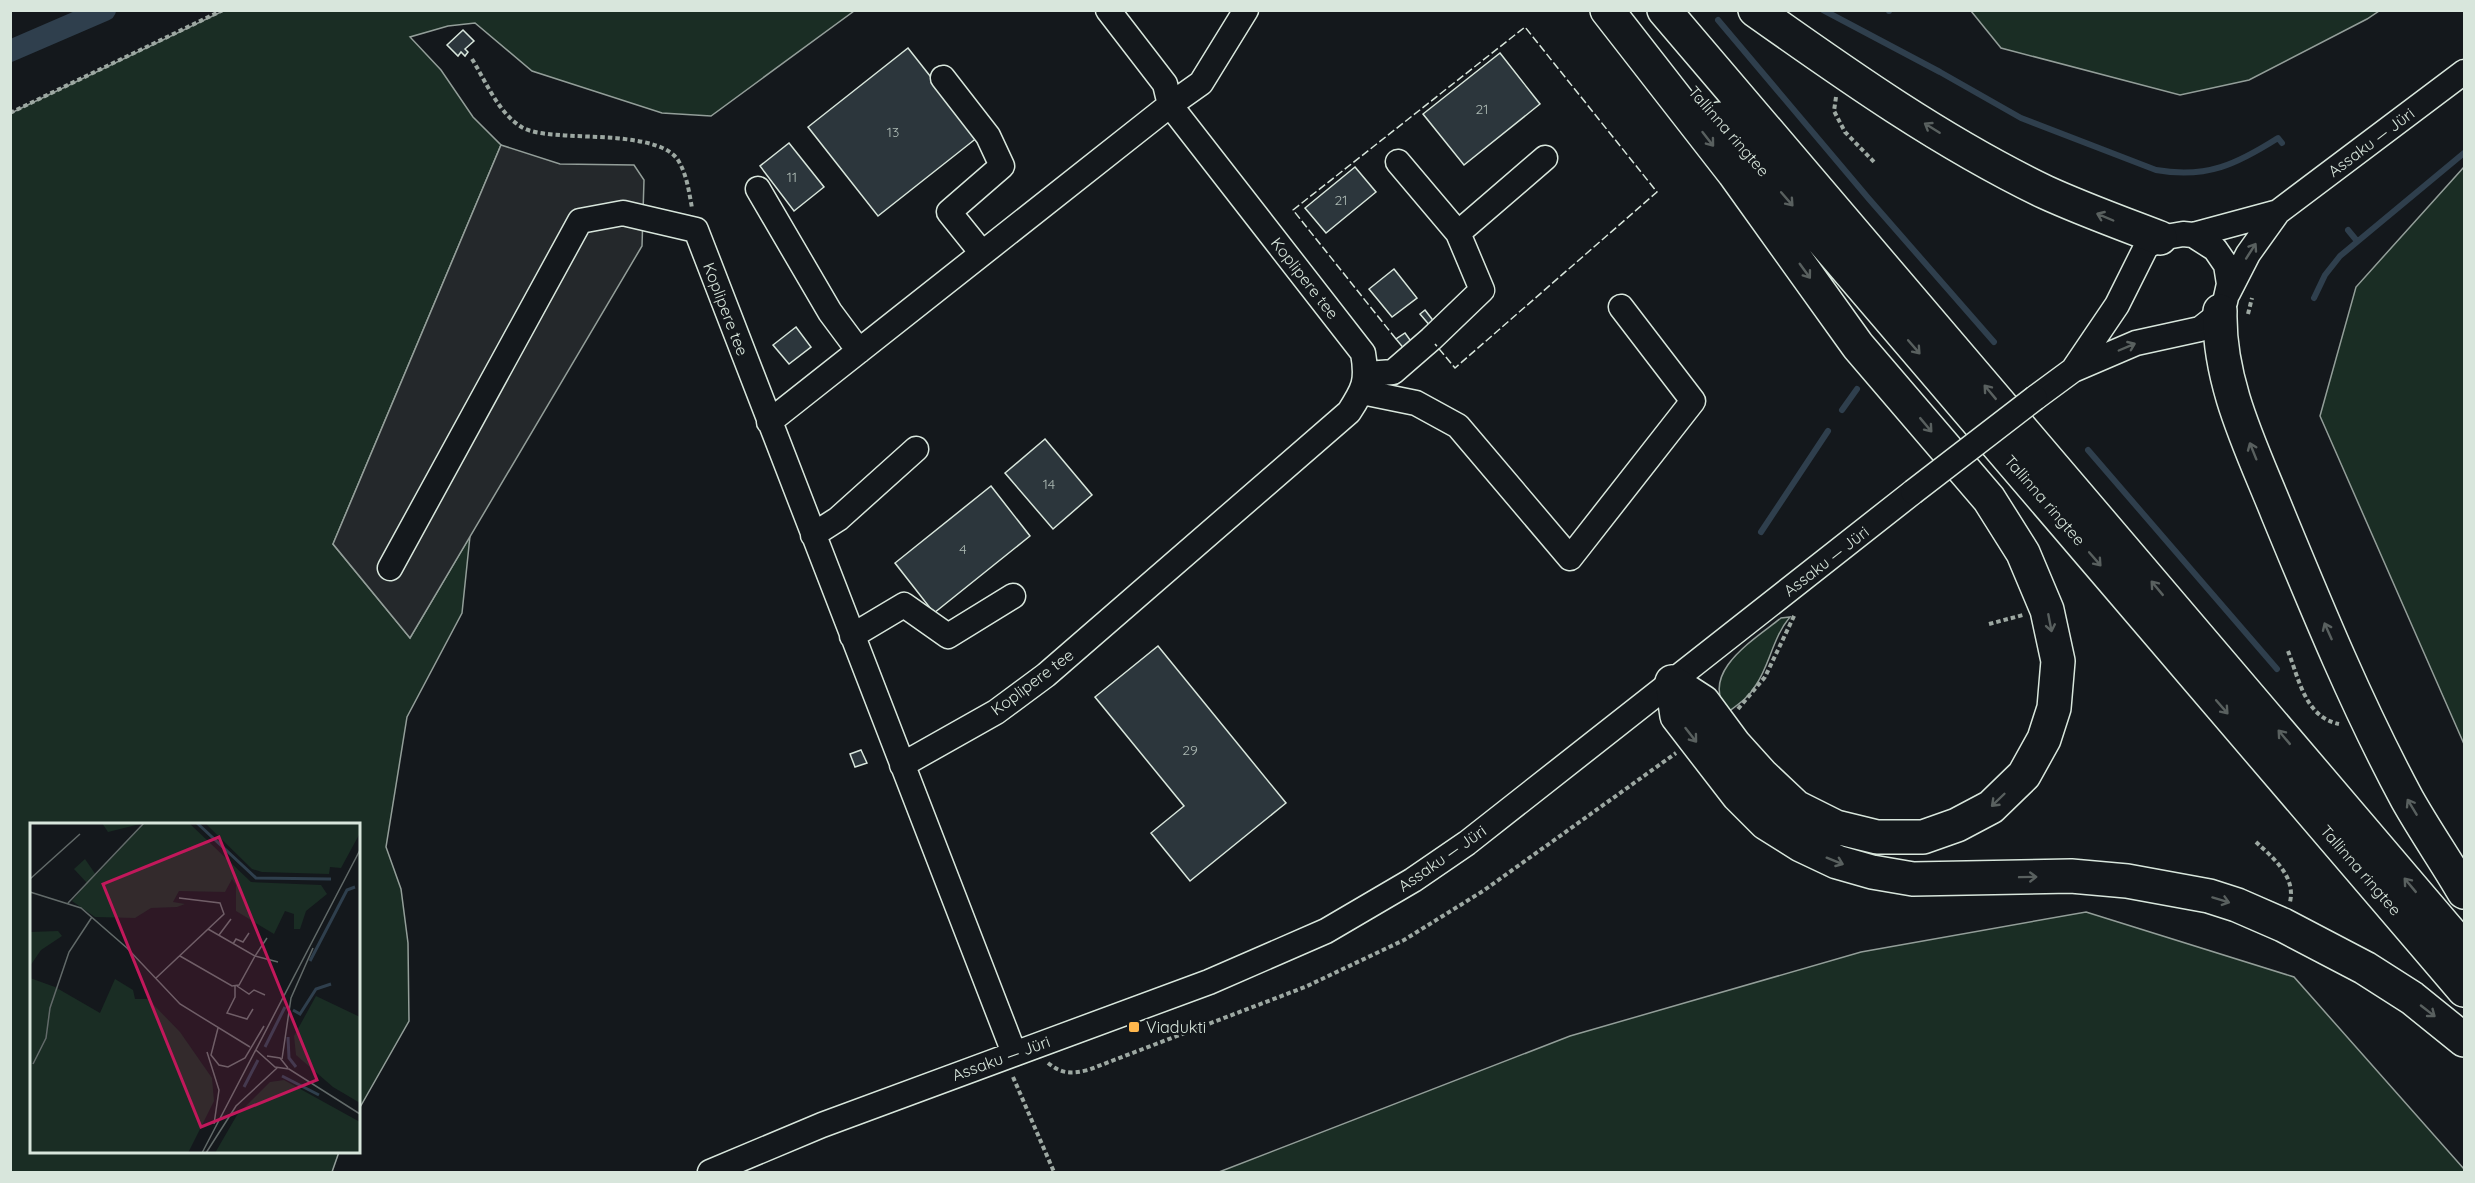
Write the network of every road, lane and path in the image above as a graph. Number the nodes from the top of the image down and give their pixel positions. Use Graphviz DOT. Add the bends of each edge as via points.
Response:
graph roads {
  1 [pos="223,10"];
  2 [pos="1108,10"];
  3 [pos="1246,10"];
  4 [pos="1607,10"];
  5 [pos="1626,10"];
  6 [pos="1664,10"];
  7 [pos="1755,10"];
  8 [pos="472,59"];
  9 [pos="2464,72"];
  10 [pos="1845,74"];
  11 [pos="943,78"];
  12 [pos="1170,105"];
  13 [pos="10,113"];
  14 [pos="1545,158"];
  15 [pos="1398,162"];
  16 [pos="1875,163"];
  17 [pos="758,189"];
  18 [pos="2278,212"];
  19 [pos="696,230"];
  20 [pos="1458,233"];
  21 [pos="2193,235"];
  22 [pos="2160,238"];
  23 [pos="982,253"];
  24 [pos="2252,297"];
  25 [pos="1621,307"];
  26 [pos="2232,307"];
  27 [pos="859,351"];
  28 [pos="2073,370"];
  29 [pos="1365,383"];
  30 [pos="769,422"];
  31 [pos="916,449"];
  32 [pos="813,535"];
  33 [pos="390,568"];
  34 [pos="1013,596"];
  35 [pos="1799,608"];
  36 [pos="2047,609"];
  37 [pos="1989,624"];
  38 [pos="852,636"];
  39 [pos="2288,651"];
  40 [pos="1672,682"];
  41 [pos="1737,710"];
  42 [pos="2370,726"];
  43 [pos="1681,750"];
  44 [pos="902,765"];
  45 [pos="2256,842"];
  46 [pos="2464,892"];
  47 [pos="2283,926"];
  48 [pos="2464,949"];
  49 [pos="2464,990"];
  50 [pos="2464,1040"];
  51 [pos="1018,1052"];
  52 [pos="711,1173"];
  53 [pos="1054,1173"];
  1 -- 13 [label="path"];
  2 -- 12 [label="street, Koplipere tee" via="1165,84"];
  3 -- 12 [label="street" via="1201,83"];
  4 -- 36 [label="highway, one-way" via="1734,173 1858,346 1989,499 2023,553"];
  5 -- 49 [label="highway, Tallinna ringtee, one-way"];
  48 -- 6 [label="highway, Tallinna ringtee, one-way"];
  7 -- 10 [label="highway"];
  8 -- 19 [label="path" via="503,109 520,126 553,135 637,140 658,146 676,158 687,180"];
  9 -- 18 [label="street, Assaku — Jüri"];
  10 -- 16 [label="path" via="1837,90 1834,111 1845,132"];
  22 -- 10 [label="highway, one-way" via="2045,192 1964,148"];
  11 -- 23 [label="street" via="988,136 1002,166 950,212"];
  12 -- 23 [label="street"];
  12 -- 29 [label="street, Koplipere tee" via="1363,353"];
  14 -- 20 [label="street"];
  15 -- 20 [label="street"];
  17 -- 27 [label="street" via="830,312"];
  18 -- 21 [label="street"];
  26 -- 18 [label="street, one-way" via="2248,254"];
  19 -- 30 [label="street, Koplipere tee"];
  19 -- 33 [label="street" via="623,213 580,221"];
  20 -- 29 [label="street" via="1482,290 1393,372"];
  21 -- 22 [label="street"];
  21 -- 26 [label="street" via="2208,242 2222,257"];
  22 -- 28 [label="street, Assaku — Jüri" via="2146,247 2117,304"];
  23 -- 27 [label="street"];
  24 -- 26 [label="path"];
  25 -- 29 [label="street" via="1693,401 1570,558 1458,426 1416,403"];
  28 -- 26 [label="street, Assaku — Jüri, one-way" via="2136,343 2200,329"];
  42 -- 26 [label="highway, one-way" via="2306,583 2238,415 2224,370 2219,334"];
  27 -- 30 [label="street"];
  28 -- 40 [label="street, Assaku — Jüri, bridge"];
  29 -- 44 [label="street, Koplipere tee" via="1349,412 1046,675 996,712"];
  30 -- 32 [label="street, Koplipere tee"];
  31 -- 32 [label="street" via="838,519"];
  32 -- 38 [label="street, Koplipere tee"];
  34 -- 38 [label="street" via="948,636 904,605"];
  35 -- 41 [label="path" via="1765,677"];
  36 -- 37 [label="path"];
  36 -- 40 [label="highway, one-way" via="2058,661 2054,708 2044,739 2024,775 1990,807 1923,837 1877,837 1836,827 1796,807 1734,744 1702,702"];
  38 -- 44 [label="street, Koplipere tee"];
  39 -- 42 [label="path" via="2306,700 2315,711 2329,722"];
  40 -- 47 [label="highway, one-way" via="1677,716 1738,795 1766,823 1837,862 1913,879 2071,876 2127,881 2209,896"];
  40 -- 51 [label="street, Assaku — Jüri" via="1467,843 1326,931 1209,982"];
  46 -- 42 [label="highway, one-way" via="2408,801"];
  43 -- 51 [label="path" via="1474,897 1404,940 1305,987 1072,1074"];
  44 -- 51 [label="street, Koplipere tee"];
  45 -- 47 [label="path" via="2288,877 2291,898"];
  47 -- 50 [label="highway, one-way" via="2365,968 2412,998"];
  51 -- 52 [label="street, Assaku — Jüri" via="822,1125"];
  51 -- 53 [label="path"];
}
